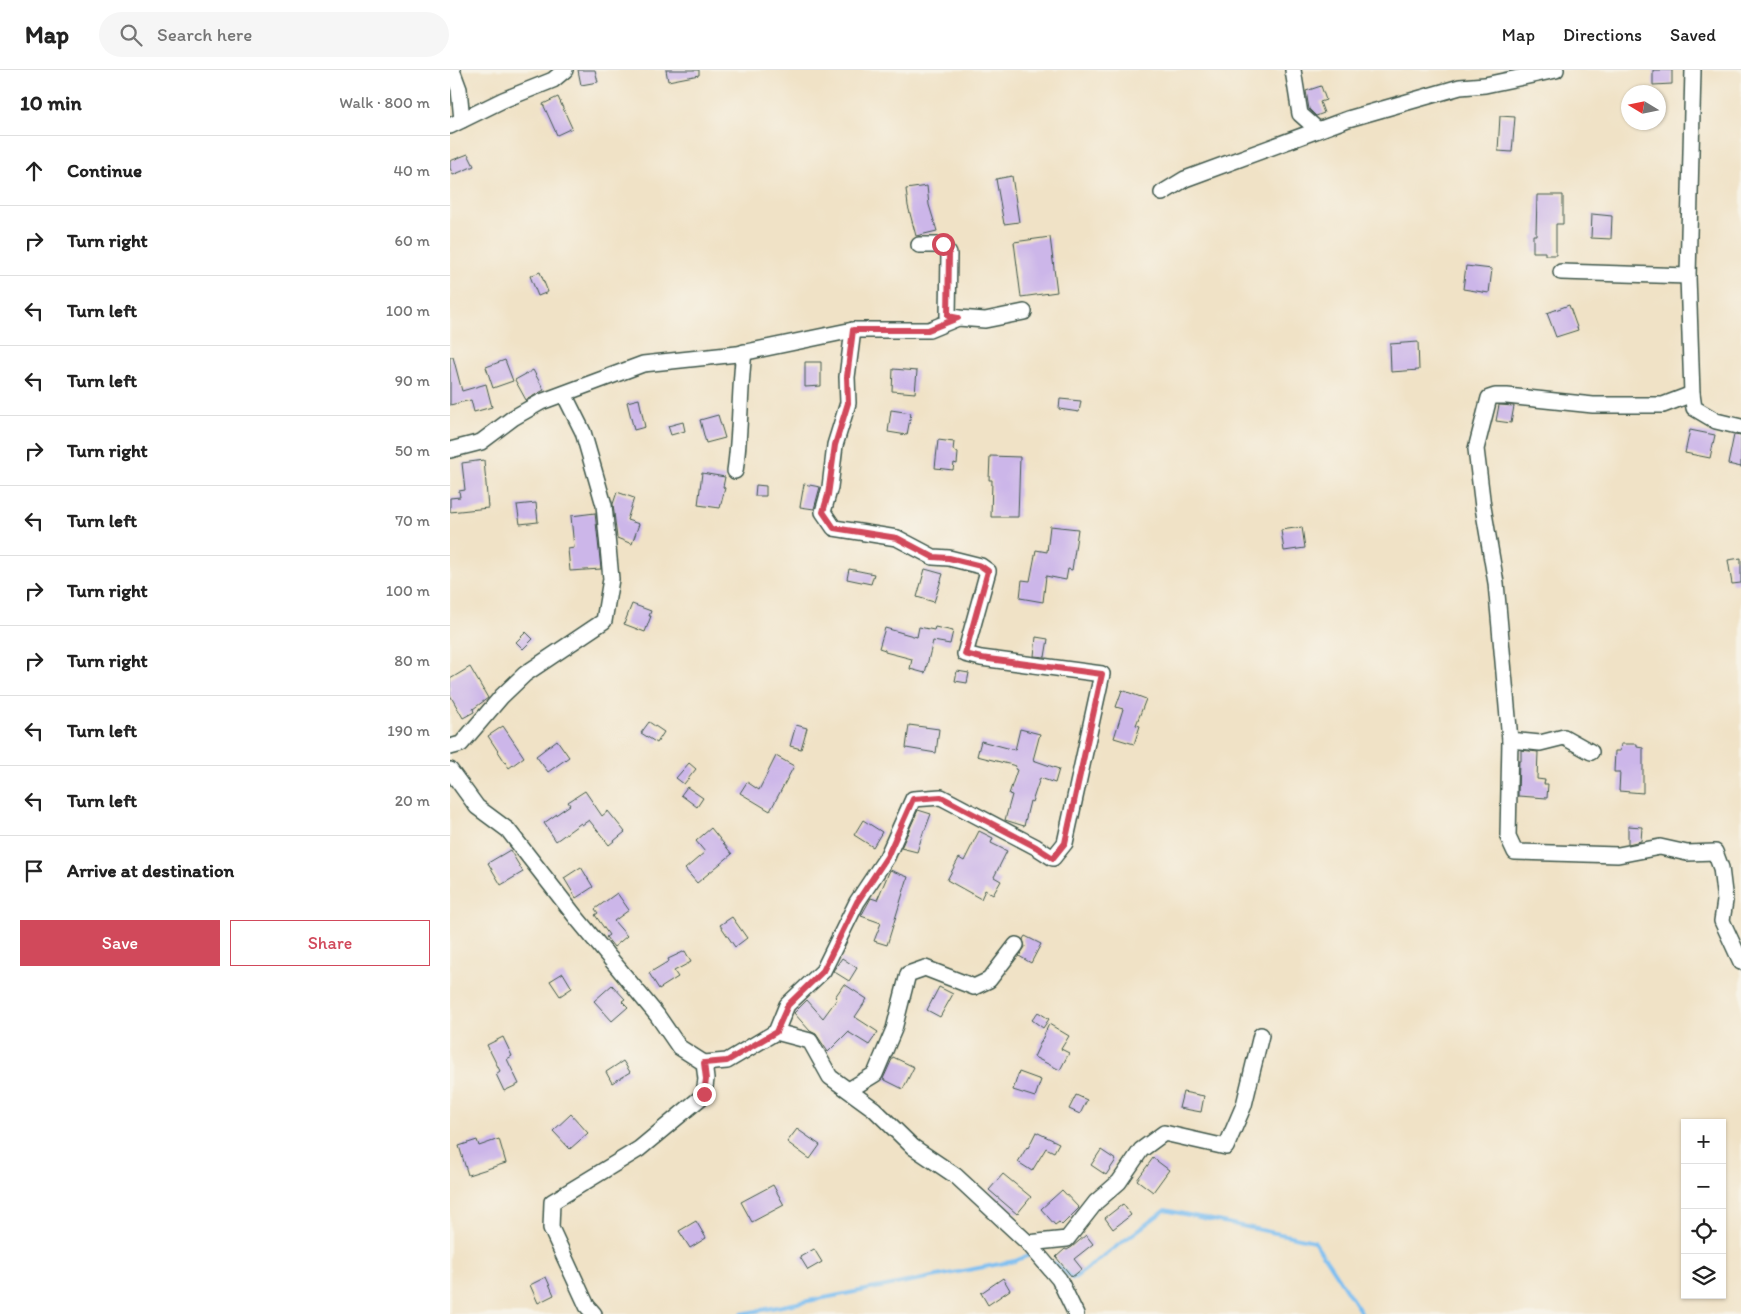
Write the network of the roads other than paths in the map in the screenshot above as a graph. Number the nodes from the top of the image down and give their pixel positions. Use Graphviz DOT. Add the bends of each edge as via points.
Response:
graph roads {
  1 [pos="452,70"];
  2 [pos="565,70"];
  3 [pos="1293,70"];
  4 [pos="1556,70"];
  5 [pos="1693,70"];
  6 [pos="456,123"];
  7 [pos="1318,130"];
  8 [pos="1162,194"];
  9 [pos="919,245"];
  10 [pos="1561,272"];
  11 [pos="1688,276"];
  12 [pos="1024,312"];
  13 [pos="958,318"];
  14 [pos="853,330"];
  15 [pos="744,352"];
  16 [pos="564,394"];
  17 [pos="1692,394"];
  18 [pos="1741,427"];
  19 [pos="450,450"];
  20 [pos="736,471"];
  21 [pos="1510,740"];
  22 [pos="450,746"];
  23 [pos="1591,752"];
  24 [pos="450,770"];
  25 [pos="1016,945"];
  26 [pos="1741,962"];
  27 [pos="776,1032"];
  28 [pos="1261,1035"];
  29 [pos="704,1063"];
  30 [pos="849,1090"];
  31 [pos="1028,1243"];
  32 [pos="594,1314"];
  33 [pos="1076,1314"];
  1 -- 6 [label="street" via="459,89"];
  2 -- 6 [label="street" via="554,80"];
  3 -- 7 [label="street" via="1300,114"];
  4 -- 7 [label="street" via="1460,87"];
  5 -- 11 [label="street"];
  7 -- 8 [label="street" via="1185,179"];
  9 -- 13 [label="street" via="943,244 949,254 948,316"];
  10 -- 11 [label="street"];
  11 -- 17 [label="street"];
  12 -- 13 [label="street" via="985,320"];
  13 -- 14 [label="street" via="928,330"];
  14 -- 15 [label="street"];
  14 -- 27 [label="street" via="847,377 848,403 835,445 823,512 834,528 897,538 933,557 981,566 988,571 965,654 1102,674 1065,843 1053,858 941,797 913,799 887,857 857,902 823,971 788,1005"];
  15 -- 16 [label="street" via="643,364"];
  15 -- 20 [label="street"];
  16 -- 19 [label="street" via="527,410 481,442"];
  16 -- 22 [label="street" via="583,432 604,505 611,579 604,621 525,674 461,744"];
  17 -- 18 [label="street" via="1694,408 1716,420"];
  17 -- 21 [label="street" via="1662,405 1593,405 1507,396 1489,398 1476,449 1496,583"];
  21 -- 23 [label="street" via="1540,743 1564,737"];
  21 -- 26 [label="street" via="1508,837 1515,852 1618,855 1660,847 1687,853 1714,852 1721,868 1725,901 1722,920"];
  24 -- 29 [label="street" via="477,807 508,830 657,1015 679,1047"];
  25 -- 30 [label="street" via="989,980 974,987 925,968 908,974 894,1029 875,1074"];
  27 -- 29 [label="street" via="727,1061"];
  27 -- 30 [label="street" via="810,1040 830,1077"];
  28 -- 31 [label="street" via="1244,1105 1226,1147 1164,1133 1141,1150 1119,1182 1096,1202 1067,1238"];
  29 -- 32 [label="street" via="704,1094 639,1149 552,1202 552,1228 587,1306"];
  30 -- 31 [label="street" via="913,1147 956,1176"];
  31 -- 33 [label="street" via="1059,1279"];
}
